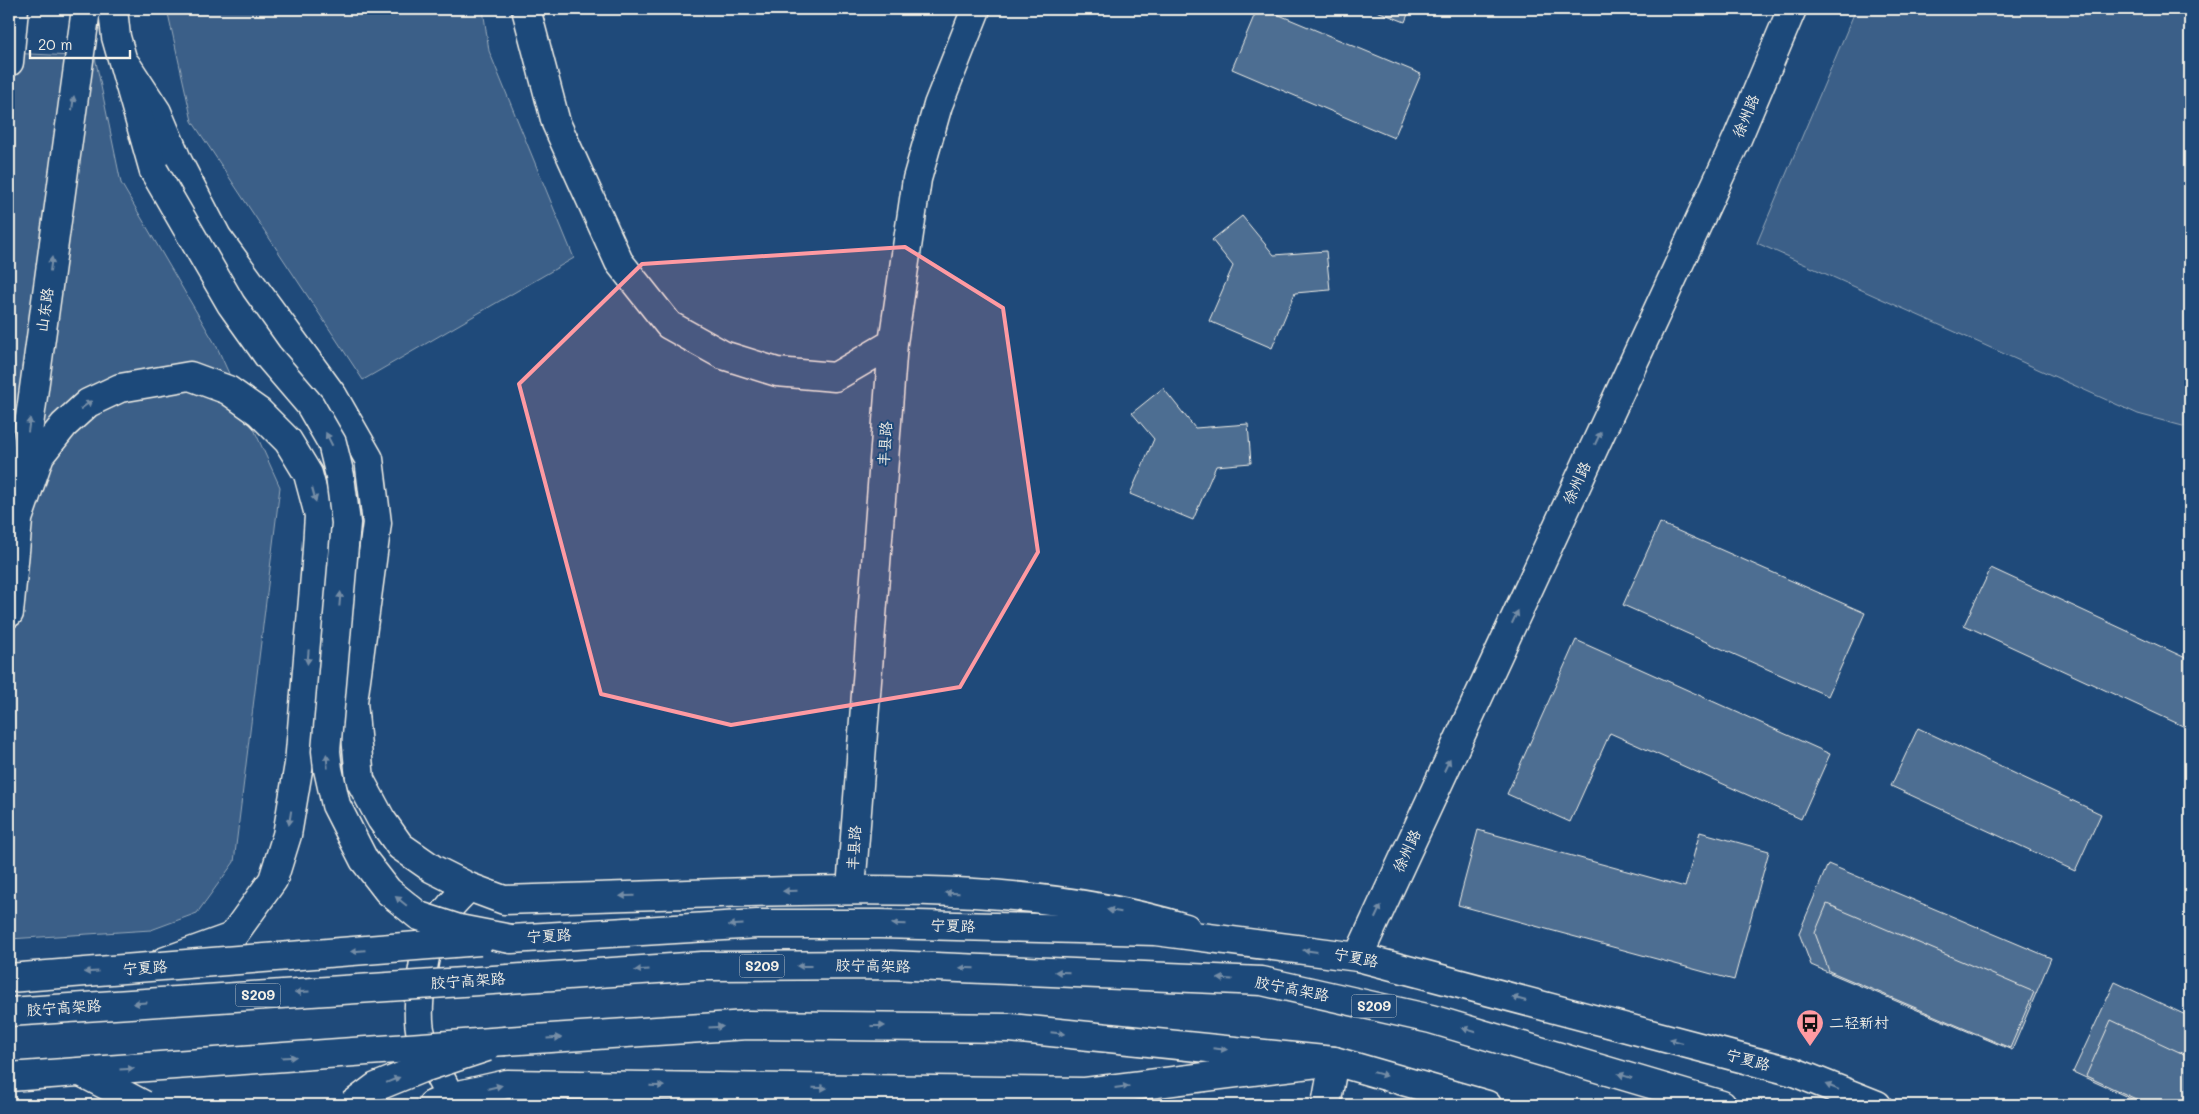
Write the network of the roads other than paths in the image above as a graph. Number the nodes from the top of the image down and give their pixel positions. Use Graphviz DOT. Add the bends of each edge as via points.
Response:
graph roads {
  1 [pos="14,9"];
  2 [pos="86,9"];
  3 [pos="113,9"];
  4 [pos="526,9"];
  5 [pos="976,9"];
  6 [pos="1792,9"];
  7 [pos="122,58"];
  8 [pos="9,62"];
  9 [pos="893,343"];
  10 [pos="18,519"];
  11 [pos="9,613"];
  12 [pos="469,887"];
  13 [pos="851,889"];
  14 [pos="511,939"];
  15 [pos="1228,940"];
  16 [pos="1358,956"];
  17 [pos="148,968"];
  18 [pos="9,978"];
  19 [pos="9,1012"];
  20 [pos="505,1041"];
  21 [pos="1334,1061"];
  22 [pos="81,1072"];
  23 [pos="9,1076"];
  24 [pos="441,1101"];
  25 [pos="144,1105"];
  26 [pos="352,1105"];
  27 [pos="1326,1105"];
  28 [pos="1487,1105"];
  29 [pos="1722,1105"];
  30 [pos="1877,1105"];
  1 -- 8 [label="main road"];
  10 -- 2 [label="main road, 山东路, one-way"];
  3 -- 7 [label="main road"];
  4 -- 9 [label="main road" via="556,123 611,245 619,262 669,325 723,356 777,372 835,377"];
  5 -- 9 [label="main road, 丰县路" via="938,105 917,179"];
  16 -- 6 [label="main road, 徐州路, one-way" via="1733,148"];
  7 -- 12 [label="main road" via="156,112 178,162 218,237 333,396 369,459 377,523 353,702 360,780 400,846 432,869"];
  14 -- 7 [label="main road, one-way, bridge" via="459,929 419,916 388,891 364,860 336,805 326,751 346,523 332,443 310,405 268,356 231,304 154,171"];
  9 -- 13 [label="main road, 丰县路"];
  10 -- 11 [label="main road, 山东路"];
  10 -- 17 [label="main road, one-way, bridge" via="40,455 88,402 120,388 190,376 228,390 260,412 288,441 308,474 319,515 316,564 299,764 287,835 274,880 232,937"];
  13 -- 12 [label="main road, one-way" via="504,900"];
  12 -- 24 [label="main road" via="447,910 432,933 418,1002 421,1033"];
  15 -- 13 [label="main road, one-way" via="1148,917 1022,896"];
  15 -- 14 [label="main road, 宁夏路, one-way" via="1155,931 880,924 757,924"];
  14 -- 17 [label="main road, 宁夏路, one-way, bridge"];
  16 -- 15 [label="main road, 宁夏路, one-way"];
  30 -- 16 [label="main road, 宁夏路, one-way" via="1794,1072"];
  17 -- 18 [label="main road, 宁夏路, one-way, bridge"];
  29 -- 19 [label="main road, 胶宁高架路 / S209, one-way, bridge" via="1431,1018 1262,981 889,965 702,966"];
  20 -- 21 [label="main road, one-way" via="747,1025 934,1026 1010,1028"];
  22 -- 20 [label="main road, one-way, bridge"];
  26 -- 20 [label="main road, one-way, bridge" via="376,1087"];
  24 -- 21 [label="main road, one-way" via="507,1084 1085,1092"];
  21 -- 27 [label="main road"];
  21 -- 28 [label="main road, one-way"];
  22 -- 23 [label="main road, bridge"];
  22 -- 25 [label="main road, bridge"];
}
